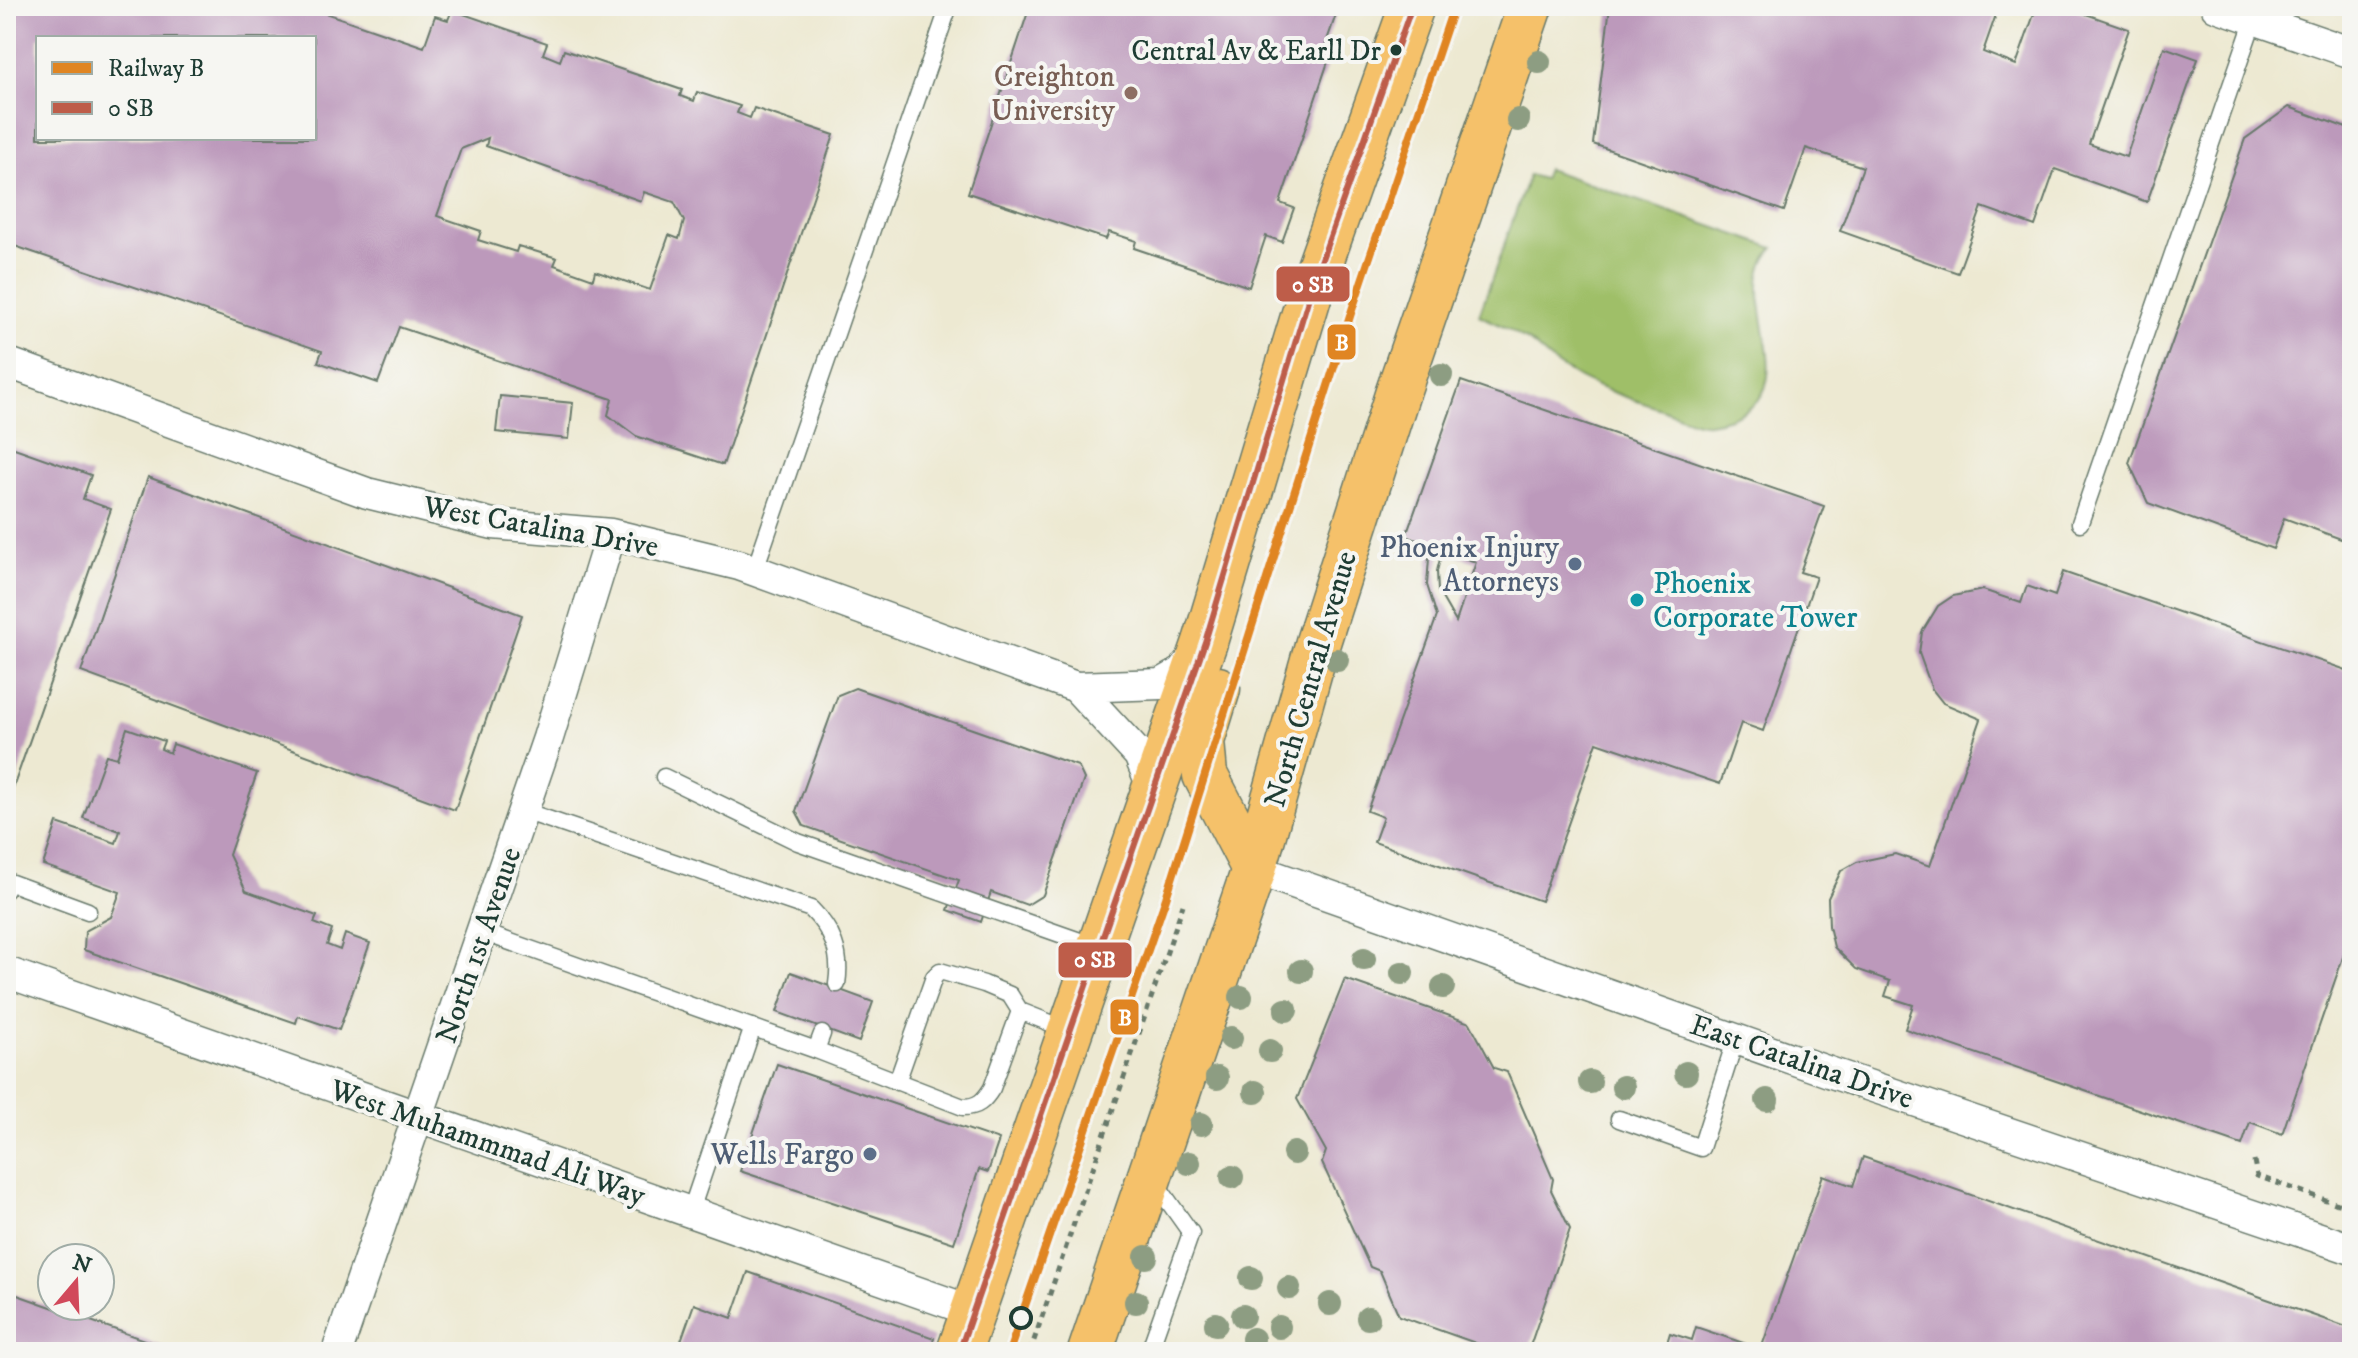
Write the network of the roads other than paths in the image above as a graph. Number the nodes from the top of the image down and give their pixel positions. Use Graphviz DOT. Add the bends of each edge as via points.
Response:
graph roads {
  1 [pos="949,6"];
  2 [pos="1412,6"];
  3 [pos="1530,6"];
  4 [pos="2216,6"];
  5 [pos="2254,19"];
  6 [pos="2352,53"];
  7 [pos="6,362"];
  8 [pos="1244,513"];
  9 [pos="2080,523"];
  10 [pos="611,534"];
  11 [pos="754,572"];
  12 [pos="1205,642"];
  13 [pos="1076,687"];
  14 [pos="664,777"];
  15 [pos="1154,791"];
  16 [pos="524,811"];
  17 [pos="1254,869"];
  18 [pos="6,890"];
  19 [pos="88,911"];
  20 [pos="482,932"];
  21 [pos="1098,948"];
  22 [pos="6,972"];
  23 [pos="837,984"];
  24 [pos="1020,1011"];
  25 [pos="753,1027"];
  26 [pos="1069,1030"];
  27 [pos="822,1034"];
  28 [pos="1736,1038"];
  29 [pos="816,1050"];
  30 [pos="897,1082"];
  31 [pos="419,1118"];
  32 [pos="1619,1119"];
  33 [pos="1150,1175"];
  34 [pos="690,1213"];
  35 [pos="2352,1249"];
  36 [pos="972,1311"];
  37 [pos="337,1352"];
  38 [pos="959,1352"];
  39 [pos="1090,1352"];
  40 [pos="1149,1352"];
  1 -- 11 [label="lane"];
  2 -- 8 [label="main road" via="1329,234"];
  3 -- 17 [label="main road, North Central Avenue" via="1318,642"];
  4 -- 5 [label="street"];
  5 -- 6 [label="street"];
  5 -- 9 [label="lane"];
  7 -- 10 [label="street, West Catalina Drive" via="367,493 493,524"];
  8 -- 12 [label="main road"];
  8 -- 17 [label="main road" via="1254,577 1202,741 1205,775"];
  10 -- 11 [label="street, West Catalina Drive"];
  10 -- 16 [label="street, North 1st Avenue"];
  11 -- 13 [label="street, West Catalina Drive"];
  12 -- 13 [label="street, West Catalina Drive" via="1182,672 1161,684"];
  12 -- 15 [label="main road"];
  13 -- 15 [label="street, West Catalina Drive" via="1139,755"];
  14 -- 21 [label="lane" via="798,842"];
  15 -- 21 [label="main road"];
  16 -- 20 [label="street, North 1st Avenue"];
  16 -- 23 [label="lane" via="811,909 830,928"];
  17 -- 28 [label="street, East Catalina Drive"];
  17 -- 33 [label="main road, North Central Avenue"];
  18 -- 19 [label="lane" via="9,882"];
  20 -- 25 [label="lane"];
  20 -- 31 [label="street, North 1st Avenue"];
  21 -- 26 [label="main road"];
  22 -- 31 [label="street, West Muhammmad Ali Way"];
  24 -- 26 [label="lane"];
  24 -- 30 [label="lane" via="992,1088 973,1107"];
  24 -- 30 [label="lane" via="1010,995 940,971"];
  25 -- 29 [label="lane"];
  25 -- 34 [label="lane"];
  26 -- 36 [label="main road"];
  27 -- 29 [label="lane"];
  28 -- 32 [label="lane" via="1701,1148"];
  28 -- 35 [label="street, East Catalina Drive"];
  29 -- 30 [label="lane"];
  31 -- 34 [label="street, West Muhammmad Ali Way"];
  31 -- 37 [label="street, North 1st Avenue"];
  33 -- 39 [label="main road, North Central Avenue"];
  33 -- 40 [label="lane" via="1191,1233"];
  34 -- 36 [label="street, West Muhammmad Ali Way"];
  36 -- 38 [label="main road"];
}
